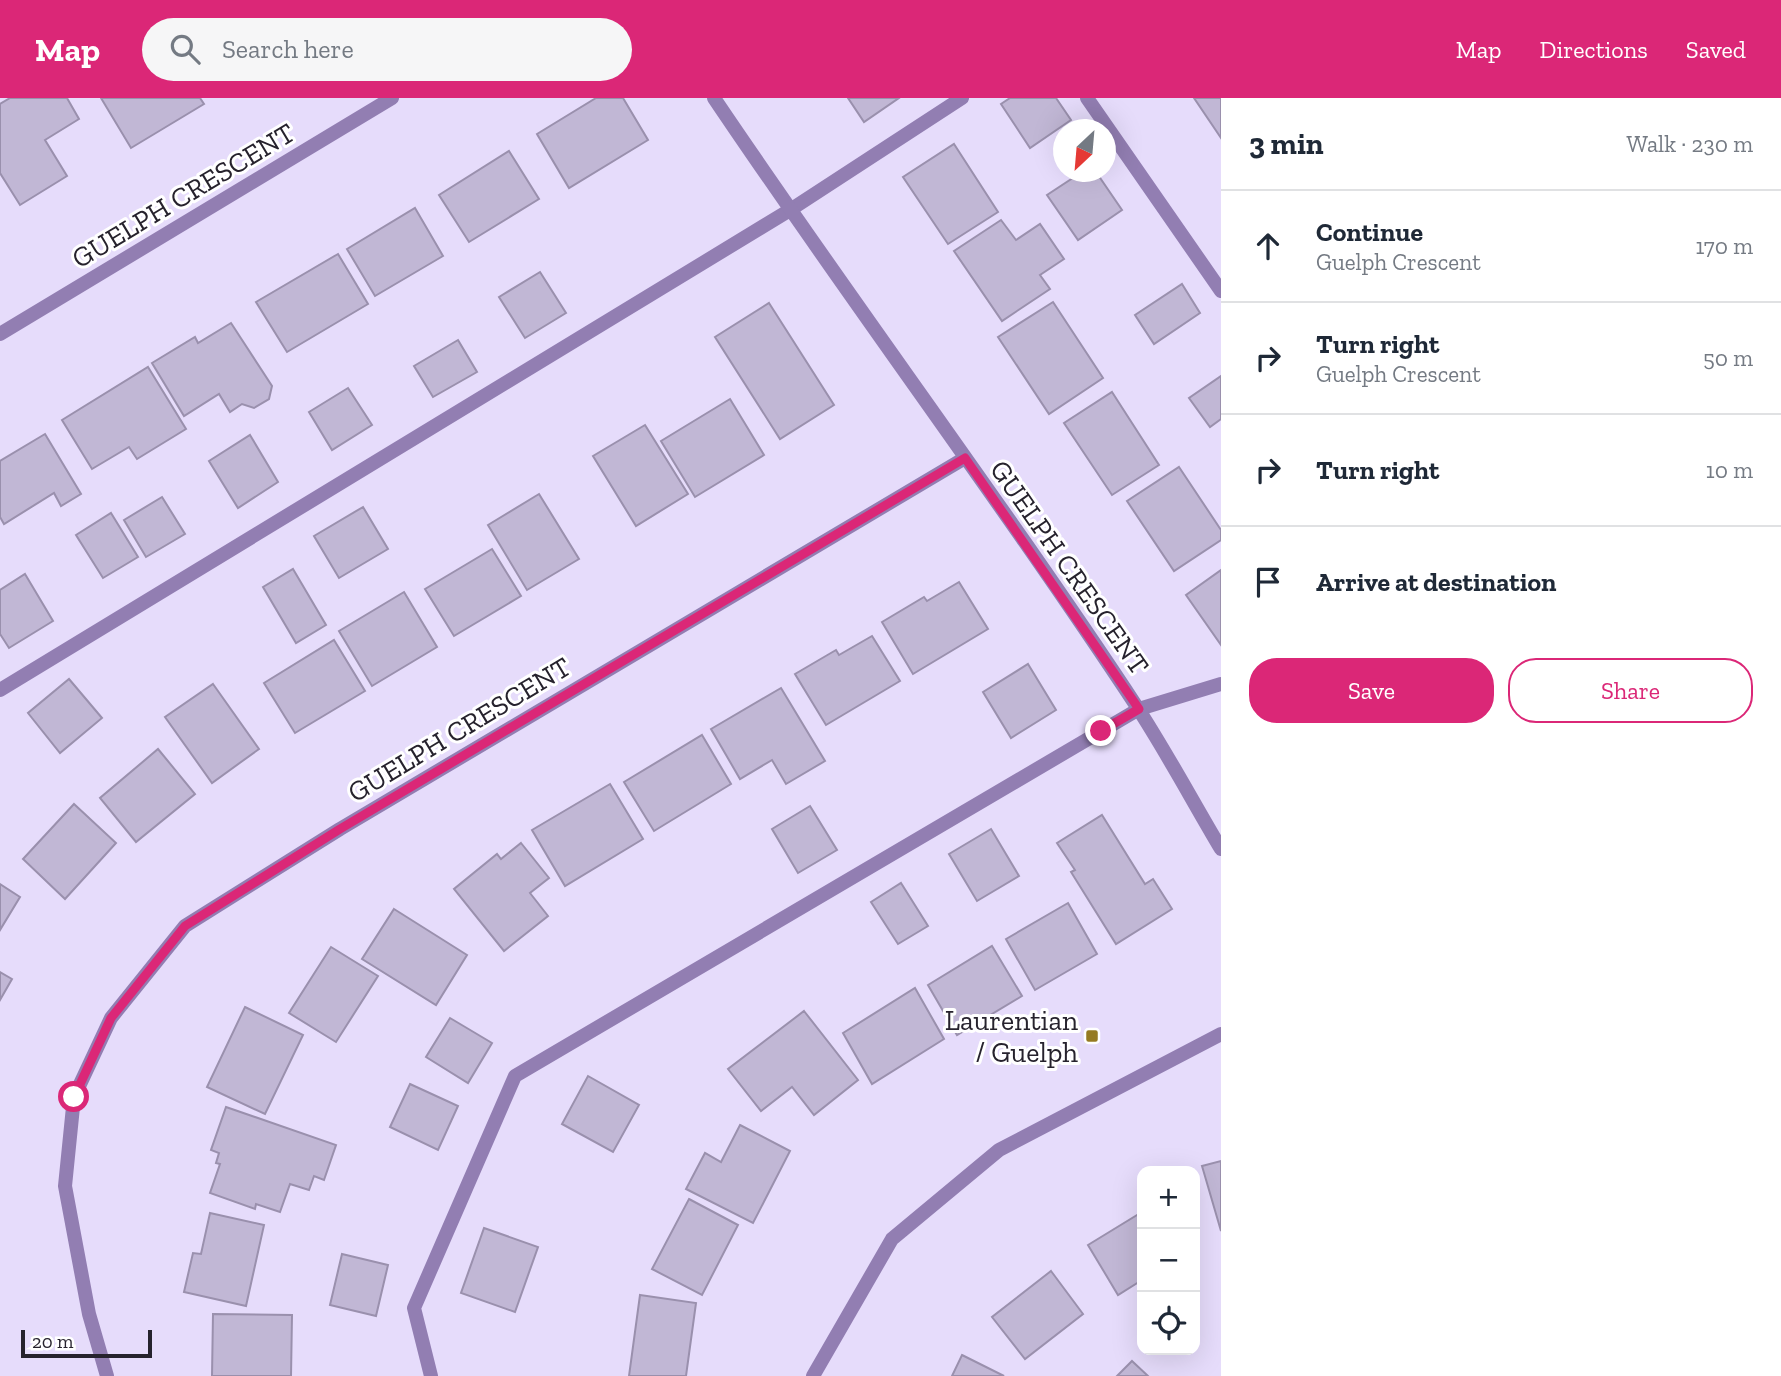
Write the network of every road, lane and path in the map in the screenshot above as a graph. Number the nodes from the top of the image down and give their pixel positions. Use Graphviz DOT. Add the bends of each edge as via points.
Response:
graph roads {
  1 [pos="392,98"];
  2 [pos="715,98"];
  3 [pos="962,98"];
  4 [pos="1087,98"];
  5 [pos="790,210"];
  6 [pos="1221,291"];
  7 [pos="0,334"];
  8 [pos="965,458"];
  9 [pos="1221,684"];
  10 [pos="0,691"];
  11 [pos="1139,709"];
  12 [pos="1221,849"];
  13 [pos="1221,1034"];
  14 [pos="107,1376"];
  15 [pos="431,1376"];
  16 [pos="813,1376"];
  1 -- 7 [label="street, GUELPH CRESCENT"];
  2 -- 5 [label="street, GUELPH CRESCENT"];
  3 -- 5 [label="street"];
  4 -- 6 [label="street"];
  5 -- 8 [label="street, GUELPH CRESCENT"];
  5 -- 10 [label="street"];
  8 -- 11 [label="street, GUELPH CRESCENT"];
  8 -- 14 [label="street, GUELPH CRESCENT" via="185,926 111,1018 74,1097 65,1186 89,1314"];
  9 -- 11 [label="street"];
  11 -- 12 [label="street, GUELPH CRESCENT"];
  11 -- 15 [label="street" via="515,1076 414,1308"];
  13 -- 16 [label="street" via="988,1158 892,1239"];
}
